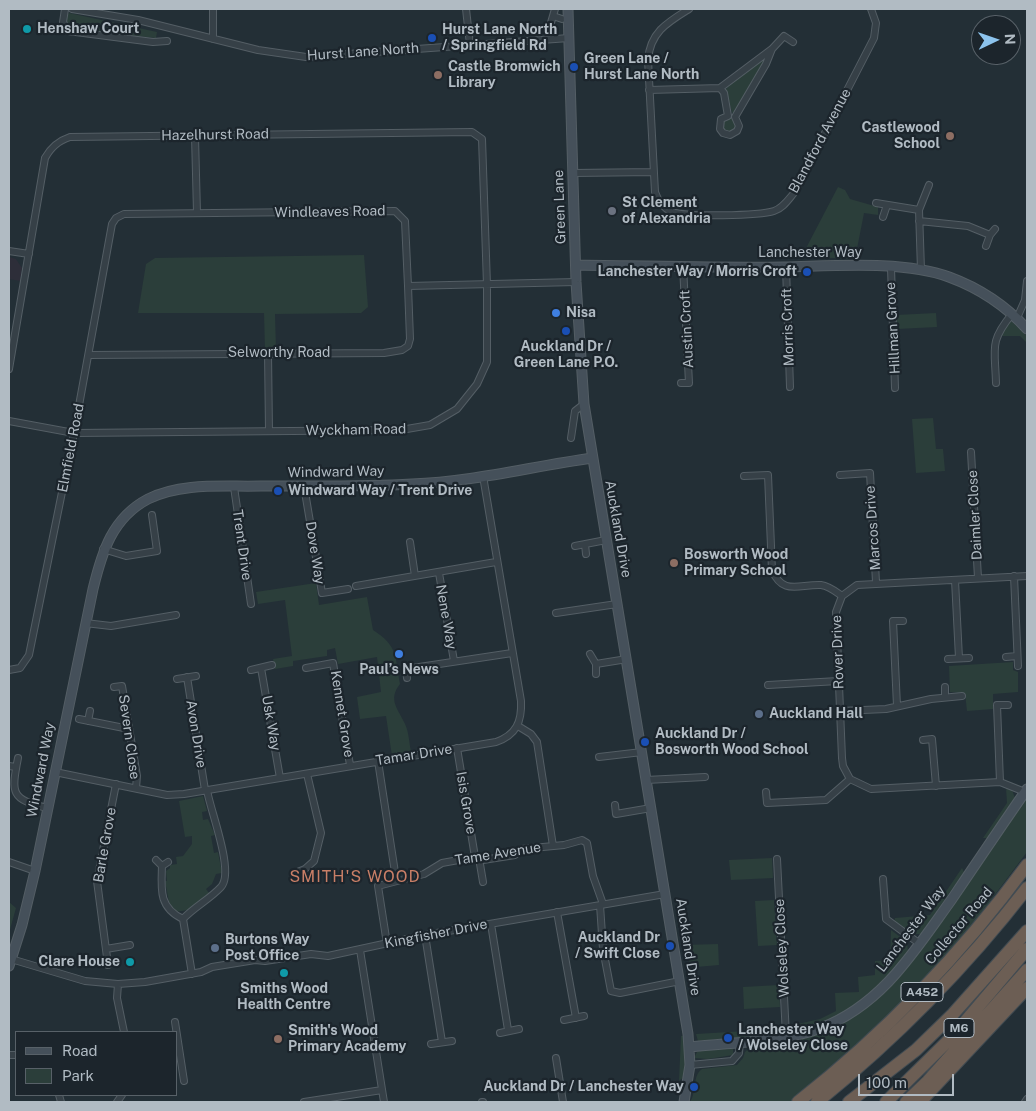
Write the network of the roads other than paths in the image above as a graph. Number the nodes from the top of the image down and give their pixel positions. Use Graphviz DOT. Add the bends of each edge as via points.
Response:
graph roads {
  1 [pos="64,9"];
  2 [pos="72,9"];
  3 [pos="213,9"];
  4 [pos="466,9"];
  5 [pos="568,9"];
  6 [pos="689,9"];
  7 [pos="871,9"];
  8 [pos="554,12"];
  9 [pos="562,19"];
  10 [pos="550,26"];
  11 [pos="569,38"];
  12 [pos="213,39"];
  13 [pos="167,41"];
  14 [pos="792,42"];
  15 [pos="470,45"];
  16 [pos="772,49"];
  17 [pos="720,88"];
  18 [pos="649,90"];
  19 [pos="195,136"];
  20 [pos="484,145"];
  21 [pos="654,172"];
  22 [pos="573,174"];
  23 [pos="929,185"];
  24 [pos="876,203"];
  25 [pos="887,205"];
  26 [pos="919,210"];
  27 [pos="197,213"];
  28 [pos="883,217"];
  29 [pos="919,221"];
  30 [pos="112,224"];
  31 [pos="995,229"];
  32 [pos="990,235"];
  33 [pos="986,246"];
  34 [pos="9,251"];
  35 [pos="29,254"];
  36 [pos="576,265"];
  37 [pos="683,266"];
  38 [pos="786,267"];
  39 [pos="891,268"];
  40 [pos="921,270"];
  41 [pos="1027,281"];
  42 [pos="576,282"];
  43 [pos="487,285"];
  44 [pos="408,286"];
  45 [pos="1014,316"];
  46 [pos="1027,329"];
  47 [pos="268,353"];
  48 [pos="89,356"];
  49 [pos="9,369"];
  50 [pos="681,383"];
  51 [pos="996,383"];
  52 [pos="790,388"];
  53 [pos="896,388"];
  54 [pos="584,404"];
  55 [pos="9,421"];
  56 [pos="269,432"];
  57 [pos="74,433"];
  58 [pos="571,438"];
  59 [pos="971,452"];
  60 [pos="593,458"];
  61 [pos="840,475"];
  62 [pos="483,476"];
  63 [pos="744,476"];
  64 [pos="304,486"];
  65 [pos="234,487"];
  66 [pos="152,515"];
  67 [pos="606,540"];
  68 [pos="410,542"];
  69 [pos="584,544"];
  70 [pos="575,546"];
  71 [pos="103,549"];
  72 [pos="586,554"];
  73 [pos="496,562"];
  74 [pos="439,573"];
  75 [pos="415,576"];
  76 [pos="1014,576"];
  77 [pos="1027,576"];
  78 [pos="978,578"];
  79 [pos="955,580"];
  80 [pos="876,582"];
  81 [pos="356,586"];
  82 [pos="348,589"];
  83 [pos="842,596"];
  84 [pos="251,604"];
  85 [pos="617,604"];
  86 [pos="556,613"];
  87 [pos="176,615"];
  88 [pos="903,621"];
  89 [pos="85,623"];
  90 [pos="512,652"];
  91 [pos="590,654"];
  92 [pos="1017,656"];
  93 [pos="1006,657"];
  94 [pos="959,658"];
  95 [pos="969,658"];
  96 [pos="627,659"];
  97 [pos="948,659"];
  98 [pos="454,661"];
  99 [pos="596,664"];
  100 [pos="272,666"];
  101 [pos="1018,666"];
  102 [pos="261,668"];
  103 [pos="306,668"];
  104 [pos="9,670"];
  105 [pos="251,670"];
  106 [pos="596,674"];
  107 [pos="196,676"];
  108 [pos="187,677"];
  109 [pos="407,678"];
  110 [pos="177,679"];
  111 [pos="838,681"];
  112 [pos="768,685"];
  113 [pos="114,687"];
  114 [pos="945,687"];
  115 [pos="962,696"];
  116 [pos="945,697"];
  117 [pos="1008,705"];
  118 [pos="897,706"];
  119 [pos="90,711"];
  120 [pos="840,712"];
  121 [pos="79,719"];
  122 [pos="88,721"];
  123 [pos="518,726"];
  124 [pos="129,729"];
  125 [pos="923,740"];
  126 [pos="457,748"];
  127 [pos="642,752"];
  128 [pos="18,758"];
  129 [pos="600,758"];
  130 [pos="378,761"];
  131 [pos="9,766"];
  132 [pos="350,766"];
  133 [pos="16,767"];
  134 [pos="55,772"];
  135 [pos="307,774"];
  136 [pos="705,776"];
  137 [pos="280,778"];
  138 [pos="850,779"];
  139 [pos="646,780"];
  140 [pos="1000,782"];
  141 [pos="116,784"];
  142 [pos="936,786"];
  143 [pos="136,788"];
  144 [pos="206,790"];
  145 [pos="1026,790"];
  146 [pos="766,792"];
  147 [pos="615,805"];
  148 [pos="47,808"];
  149 [pos="651,808"];
  150 [pos="554,846"];
  151 [pos="477,858"];
  152 [pos="777,859"];
  153 [pos="156,860"];
  154 [pos="9,862"];
  155 [pos="1027,865"];
  156 [pos="35,872"];
  157 [pos="295,873"];
  158 [pos="396,879"];
  159 [pos="883,879"];
  160 [pos="483,882"];
  161 [pos="1027,888"];
  162 [pos="665,894"];
  163 [pos="602,905"];
  164 [pos="557,912"];
  165 [pos="183,919"];
  166 [pos="491,924"];
  167 [pos="1027,931"];
  168 [pos="425,935"];
  169 [pos="387,944"];
  170 [pos="920,944"];
  171 [pos="130,945"];
  172 [pos="106,949"];
  173 [pos="1027,949"];
  174 [pos="360,950"];
  175 [pos="10,962"];
  176 [pos="108,965"];
  177 [pos="1027,970"];
  178 [pos="192,974"];
  179 [pos="680,981"];
  180 [pos="118,984"];
  181 [pos="1027,988"];
  182 [pos="584,1016"];
  183 [pos="576,1018"];
  184 [pos="564,1020"];
  185 [pos="175,1022"];
  186 [pos="519,1029"];
  187 [pos="508,1030"];
  188 [pos="124,1031"];
  189 [pos="176,1031"];
  190 [pos="500,1033"];
  191 [pos="786,1036"];
  192 [pos="452,1040"];
  193 [pos="442,1042"];
  194 [pos="740,1042"];
  195 [pos="431,1044"];
  196 [pos="690,1047"];
  197 [pos="178,1051"];
  198 [pos="556,1058"];
  199 [pos="690,1065"];
  200 [pos="180,1071"];
  201 [pos="184,1081"];
  202 [pos="660,1084"];
  203 [pos="382,1090"];
  204 [pos="687,1090"];
  205 [pos="1027,1099"];
  206 [pos="304,1102"];
  207 [pos="384,1102"];
  208 [pos="563,1102"];
  209 [pos="684,1102"];
  210 [pos="798,1102"];
  211 [pos="817,1102"];
  212 [pos="849,1102"];
  213 [pos="886,1102"];
  214 [pos="906,1102"];
  215 [pos="920,1102"];
  216 [pos="1025,1102"];
  1 -- 13 [label="street" via="63,22 68,31"];
  2 -- 12 [label="street, Hurst Lane North" via="138,20"];
  3 -- 12 [label="street"];
  4 -- 15 [label="street"];
  5 -- 11 [label="street, Green Lane"];
  6 -- 18 [label="street, Blandford Avenue" via="663,26 653,41 649,52"];
  7 -- 21 [label="street, Blandford Avenue" via="876,23 874,38 794,193 785,204 768,212 681,214 666,209 658,201"];
  8 -- 9 [label="street"];
  8 -- 10 [label="street"];
  11 -- 15 [label="street, Hurst Lane North"];
  11 -- 22 [label="street, Green Lane"];
  12 -- 15 [label="street, Hurst Lane North" via="306,57"];
  14 -- 16 [label="street" via="784,36"];
  16 -- 17 [label="street"];
  16 -- 17 [label="street" via="766,64 731,116"];
  17 -- 18 [label="street"];
  18 -- 21 [label="street, Blandford Avenue"];
  19 -- 20 [label="street, Hazelhurst Road" via="472,132 480,136"];
  19 -- 27 [label="street"];
  19 -- 35 [label="street, Hazelhurst Road" via="70,137 58,142 45,158"];
  20 -- 43 [label="street, Wyckham Road"];
  21 -- 22 [label="street"];
  22 -- 36 [label="street, Green Lane"];
  23 -- 26 [label="street"];
  24 -- 25 [label="street"];
  25 -- 26 [label="street"];
  25 -- 28 [label="street"];
  26 -- 29 [label="street"];
  27 -- 30 [label="street, Windleaves Road" via="124,214"];
  27 -- 44 [label="street, Windleaves Road" via="395,211 405,222"];
  29 -- 32 [label="street" via="968,226"];
  29 -- 40 [label="street"];
  30 -- 48 [label="street, Elmfield Road"];
  31 -- 32 [label="street"];
  32 -- 33 [label="street"];
  34 -- 35 [label="street"];
  35 -- 49 [label="street, Hazelhurst Road"];
  36 -- 37 [label="street, Lanchester Way"];
  36 -- 42 [label="street, Green Lane"];
  37 -- 38 [label="street, Lanchester Way"];
  37 -- 50 [label="street, Austin Croft" via="689,383"];
  38 -- 39 [label="street, Lanchester Way"];
  38 -- 52 [label="street, Morris Croft"];
  39 -- 40 [label="street, Lanchester Way"];
  39 -- 53 [label="street, Hillman Grove"];
  40 -- 45 [label="street, Lanchester Way" via="949,277 973,288"];
  41 -- 45 [label="street" via="1025,300"];
  42 -- 43 [label="street"];
  42 -- 54 [label="street, Green Lane"];
  43 -- 44 [label="street"];
  43 -- 56 [label="street, Wyckham Road" via="487,362 471,393 449,414 430,425 410,429"];
  44 -- 47 [label="street, Selworthy Road" via="410,339 402,350 384,353"];
  45 -- 46 [label="street, Lanchester Way"];
  45 -- 51 [label="street" via="1000,328 994,341"];
  47 -- 48 [label="street, Selworthy Road"];
  47 -- 56 [label="street"];
  48 -- 57 [label="street, Elmfield Road"];
  54 -- 58 [label="street" via="575,411"];
  54 -- 60 [label="street, Green Lane"];
  55 -- 57 [label="street, Wyckham Road"];
  56 -- 57 [label="street, Wyckham Road"];
  57 -- 104 [label="street, Elmfield Road" via="29,656 20,668"];
  59 -- 78 [label="street, Daimler Close"];
  60 -- 62 [label="street, Windward Way"];
  60 -- 67 [label="street, Auckland Drive"];
  61 -- 80 [label="street, Marcos Drive" via="870,473"];
  62 -- 64 [label="street, Windward Way" via="413,484"];
  62 -- 73 [label="street"];
  63 -- 83 [label="street" via="768,475 772,570 776,580 789,587 822,585"];
  64 -- 65 [label="street, Windward Way"];
  64 -- 82 [label="street, Dove Way" via="322,593"];
  65 -- 71 [label="street, Windward Way" via="176,490 149,498 124,516"];
  65 -- 84 [label="street, Trent Drive"];
  66 -- 71 [label="street" via="157,551 126,556"];
  67 -- 69 [label="street"];
  67 -- 85 [label="street, Auckland Drive"];
  68 -- 75 [label="street"];
  69 -- 70 [label="street"];
  69 -- 72 [label="street"];
  71 -- 89 [label="street, Windward Way"];
  73 -- 74 [label="street"];
  73 -- 90 [label="street"];
  74 -- 75 [label="street"];
  74 -- 98 [label="street, Nene Way"];
  75 -- 81 [label="street"];
  76 -- 77 [label="street, Rover Drive"];
  76 -- 78 [label="street, Rover Drive"];
  76 -- 92 [label="street"];
  78 -- 79 [label="street, Rover Drive"];
  79 -- 80 [label="street, Rover Drive"];
  79 -- 94 [label="street"];
  80 -- 83 [label="street, Rover Drive" via="857,585"];
  83 -- 111 [label="street, Rover Drive" via="836,612"];
  85 -- 86 [label="street"];
  85 -- 96 [label="street, Auckland Drive"];
  87 -- 89 [label="street" via="112,626"];
  88 -- 118 [label="street" via="893,621"];
  89 -- 134 [label="street, Windward Way"];
  90 -- 98 [label="street"];
  90 -- 123 [label="street" via="521,701"];
  91 -- 99 [label="street"];
  92 -- 93 [label="street"];
  92 -- 101 [label="street"];
  94 -- 95 [label="street"];
  94 -- 97 [label="street"];
  96 -- 99 [label="street"];
  96 -- 127 [label="street, Auckland Drive"];
  98 -- 109 [label="street" via="406,669"];
  99 -- 106 [label="street"];
  100 -- 102 [label="street"];
  102 -- 105 [label="street"];
  102 -- 137 [label="street, Usk Way"];
  103 -- 132 [label="street, Kennet Grove" via="334,663"];
  107 -- 108 [label="street"];
  108 -- 110 [label="street"];
  108 -- 144 [label="street, Avon Drive"];
  111 -- 112 [label="street"];
  111 -- 120 [label="street, Rover Drive"];
  113 -- 124 [label="street, Severn Close" via="122,686"];
  114 -- 116 [label="street"];
  115 -- 116 [label="street"];
  116 -- 118 [label="street"];
  117 -- 140 [label="street" via="997,705"];
  118 -- 120 [label="street"];
  119 -- 122 [label="street"];
  120 -- 138 [label="street, Rover Drive" via="843,766"];
  121 -- 122 [label="street"];
  122 -- 124 [label="street"];
  123 -- 126 [label="street, Tamar Drive" via="510,736 500,740"];
  123 -- 150 [label="street" via="537,742"];
  124 -- 143 [label="street, Severn Close"];
  125 -- 142 [label="street" via="932,740"];
  126 -- 130 [label="street, Tamar Drive"];
  126 -- 151 [label="street, Isis Grove"];
  127 -- 129 [label="street"];
  127 -- 139 [label="street, Auckland Drive"];
  128 -- 133 [label="street"];
  130 -- 132 [label="street, Tamar Drive"];
  130 -- 158 [label="street"];
  131 -- 133 [label="street"];
  132 -- 135 [label="street, Tamar Drive"];
  133 -- 148 [label="street" via="14,782 18,796 25,803"];
  134 -- 141 [label="street, Tamar Drive"];
  134 -- 148 [label="street, Windward Way"];
  135 -- 137 [label="street, Tamar Drive"];
  135 -- 157 [label="street" via="321,833 314,860"];
  136 -- 139 [label="street"];
  137 -- 144 [label="street, Tamar Drive"];
  138 -- 142 [label="street" via="870,789"];
  138 -- 146 [label="street" via="835,794 818,802 767,803"];
  139 -- 149 [label="street, Auckland Drive"];
  140 -- 142 [label="street"];
  140 -- 145 [label="street"];
  141 -- 143 [label="street, Tamar Drive"];
  141 -- 172 [label="street, Barle Grove" via="97,881"];
  143 -- 144 [label="street, Tamar Drive" via="167,795"];
  144 -- 165 [label="street, Avon Drive" via="220,837 225,877 222,887"];
  145 -- 170 [label="street, Lanchester Way"];
  147 -- 149 [label="street" via="616,814"];
  148 -- 156 [label="street, Windward Way"];
  149 -- 162 [label="street, Auckland Drive"];
  150 -- 151 [label="street, Tame Avenue" via="522,849 515,855"];
  150 -- 163 [label="street, Tame Avenue" via="582,840 587,843"];
  151 -- 158 [label="street, Tame Avenue" via="440,864 424,874"];
  151 -- 160 [label="street, Isis Grove"];
  152 -- 191 [label="street, Wolseley Close"];
  153 -- 165 [label="street" via="165,864 161,880 165,908"];
  154 -- 156 [label="street"];
  155 -- 210 [label="highway, Collector Road / A452" via="985,920 906,1009 838,1071"];
  156 -- 175 [label="street, Windward Way"];
  158 -- 169 [label="street, Tame Avenue" via="378,886"];
  159 -- 170 [label="street" via="886,919"];
  161 -- 211 [label="highway, Collector Road / A452" via="913,1018"];
  162 -- 163 [label="street, Kingfisher Drive"];
  162 -- 179 [label="street, Auckland Drive"];
  163 -- 164 [label="street, Kingfisher Drive"];
  163 -- 179 [label="street" via="603,949 611,991 620,993"];
  164 -- 166 [label="street, Kingfisher Drive"];
  164 -- 183 [label="street"];
  165 -- 178 [label="street"];
  166 -- 168 [label="street, Kingfisher Drive"];
  166 -- 187 [label="street"];
  167 -- 212 [label="highway" via="953,1014 916,1050"];
  168 -- 169 [label="street, Kingfisher Drive"];
  168 -- 193 [label="street"];
  169 -- 174 [label="street, Kingfisher Drive"];
  170 -- 191 [label="street, Lanchester Way" via="897,975 870,1000 822,1027"];
  171 -- 172 [label="street"];
  172 -- 176 [label="street, Barle Grove"];
  173 -- 213 [label="highway, M6" via="954,1034"];
  174 -- 178 [label="street, Kingfisher Drive" via="328,956 311,954 255,960"];
  174 -- 203 [label="street"];
  175 -- 180 [label="street, Kingfisher Drive" via="85,981"];
  177 -- 214 [label="highway, M6"];
  178 -- 180 [label="street, Kingfisher Drive"];
  179 -- 196 [label="street, Auckland Drive"];
  180 -- 188 [label="street" via="117,998"];
  181 -- 215 [label="highway"];
  182 -- 183 [label="street"];
  183 -- 184 [label="street"];
  185 -- 189 [label="street"];
  186 -- 187 [label="street"];
  187 -- 190 [label="street"];
  191 -- 194 [label="street, Lanchester Way"];
  192 -- 193 [label="street"];
  193 -- 195 [label="street"];
  194 -- 196 [label="street, Lanchester Way"];
  194 -- 199 [label="street" via="739,1053 732,1061"];
  196 -- 199 [label="street, Auckland Drive"];
  197 -- 200 [label="street"];
  198 -- 208 [label="street"];
  199 -- 204 [label="street, Auckland Drive"];
  200 -- 201 [label="street"];
  202 -- 204 [label="street"];
  203 -- 206 [label="street"];
  203 -- 207 [label="street"];
  204 -- 209 [label="street, Auckland Drive"];
  205 -- 216 [label="street"];
}
